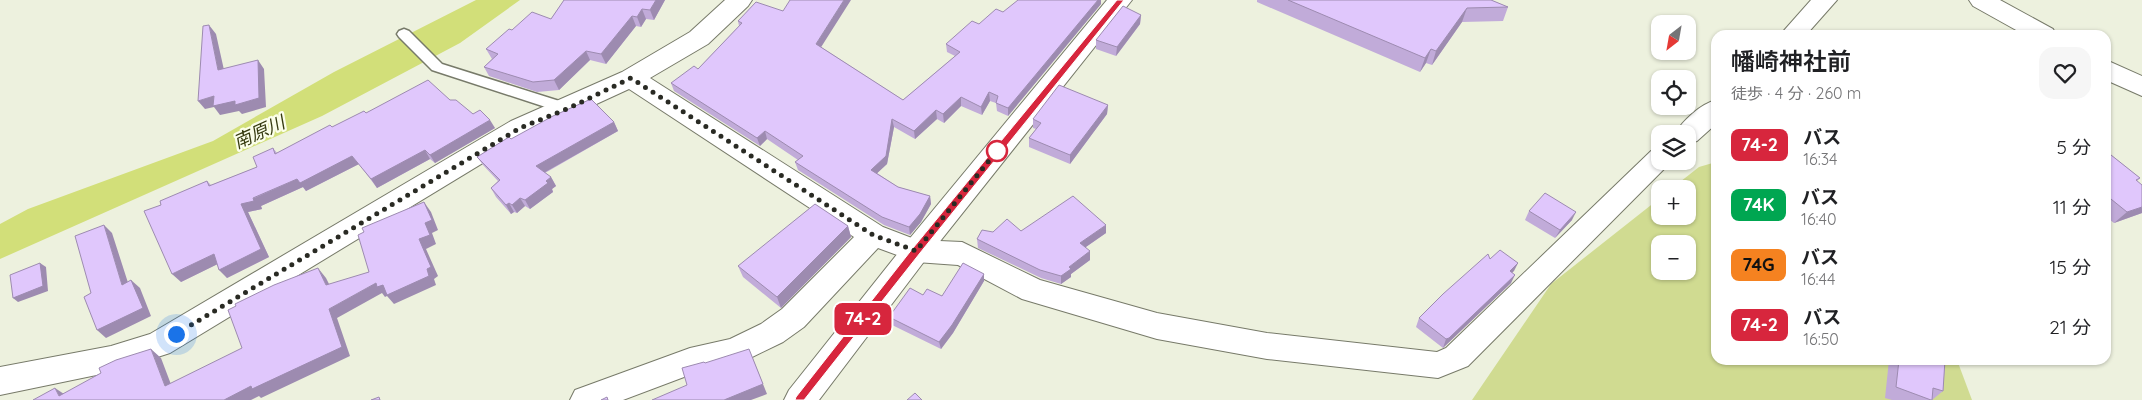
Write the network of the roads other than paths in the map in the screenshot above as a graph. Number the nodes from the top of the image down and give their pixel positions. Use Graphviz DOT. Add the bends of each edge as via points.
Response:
graph roads {
  1 [pos="740,0"];
  2 [pos="1120,0"];
  3 [pos="1825,0"];
  4 [pos="1980,0"];
  5 [pos="1797,30"];
  6 [pos="2035,30"];
  7 [pos="404,34"];
  8 [pos="2111,72"];
  9 [pos="631,78"];
  10 [pos="2142,87"];
  11 [pos="567,109"];
  12 [pos="1711,113"];
  13 [pos="1696,127"];
  14 [pos="1651,167"];
  15 [pos="873,235"];
  16 [pos="916,251"];
  17 [pos="0,381"];
  18 [pos="586,400"];
  19 [pos="800,400"];
  1 -- 9 [label="street" via="699,38"];
  2 -- 16 [label="street"];
  3 -- 5 [label="street"];
  4 -- 6 [label="street"];
  7 -- 11 [label="lane" via="436,67"];
  8 -- 10 [label="street"];
  9 -- 11 [label="street"];
  9 -- 15 [label="street"];
  11 -- 17 [label="street" via="520,128 159,344 111,360"];
  12 -- 13 [label="street"];
  14 -- 16 [label="street" via="1457,357 1438,365 1266,346 1157,326 1032,290 962,254"];
  15 -- 16 [label="street"];
  15 -- 18 [label="street" via="793,318 772,333 735,351 690,361"];
  16 -- 19 [label="street"];
}
